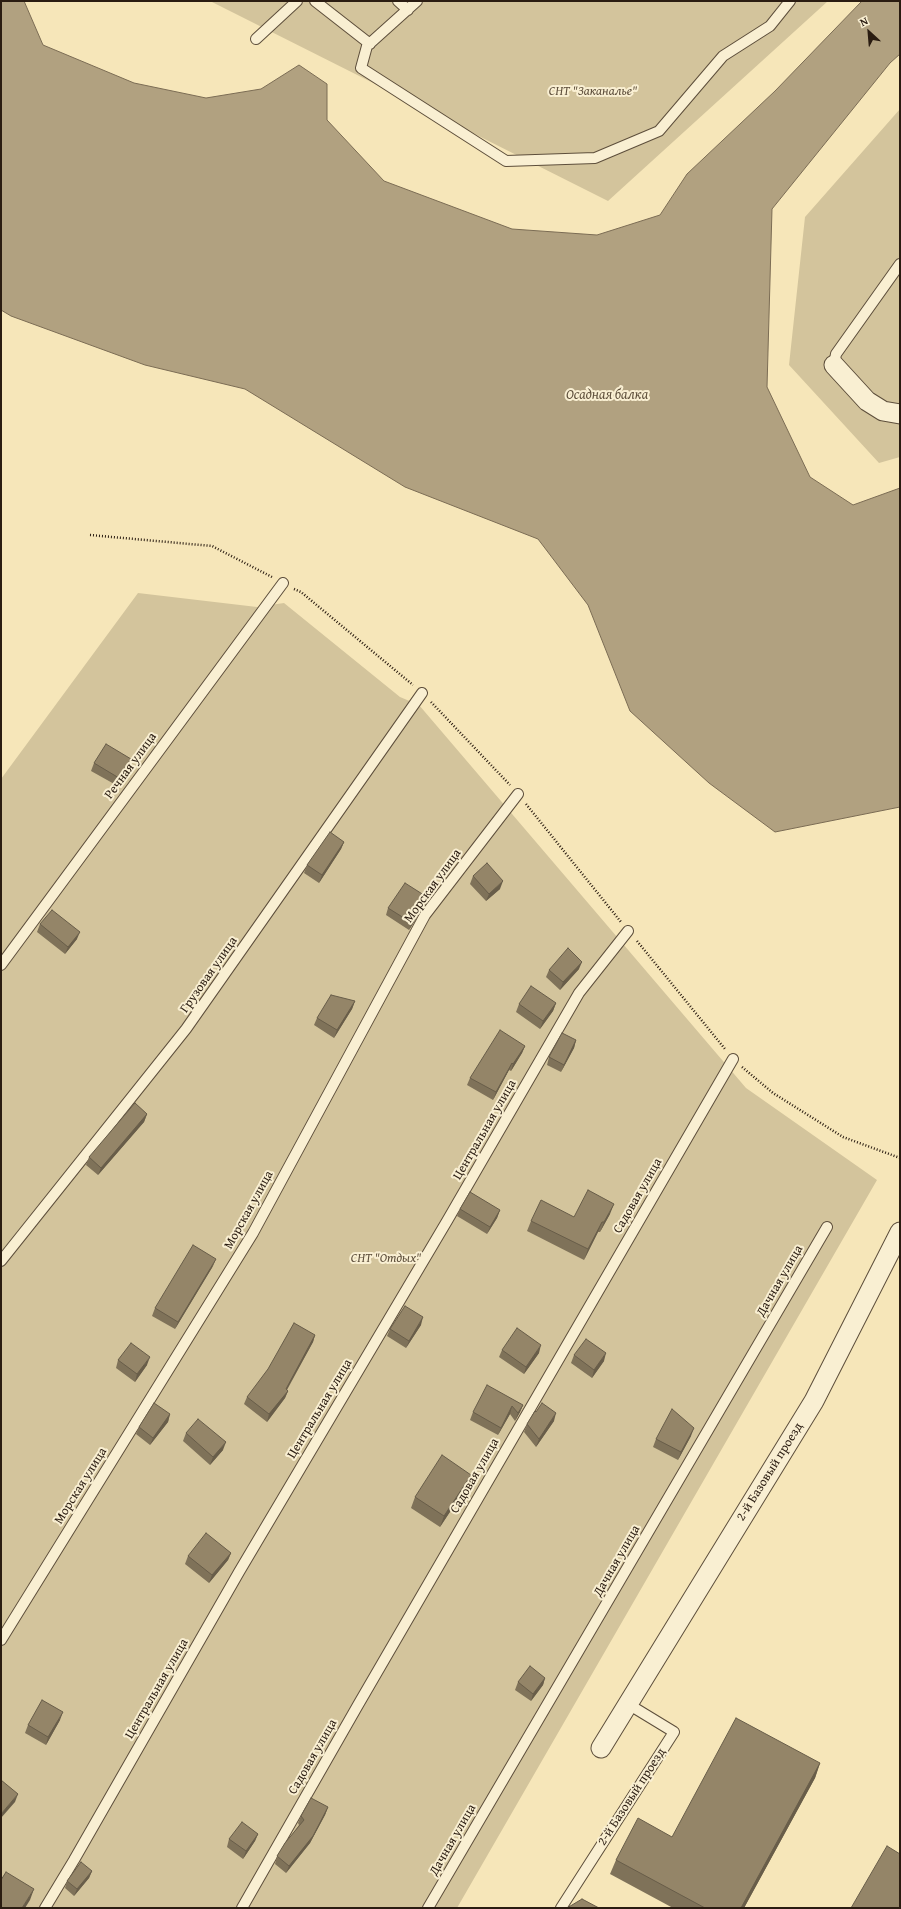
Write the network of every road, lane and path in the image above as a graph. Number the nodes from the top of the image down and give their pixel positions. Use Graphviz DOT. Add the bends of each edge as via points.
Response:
graph roads {
  1 [pos="297,1"];
  2 [pos="315,1"];
  3 [pos="398,1"];
  4 [pos="417,1"];
  5 [pos="790,1"];
  6 [pos="408,10"];
  7 [pos="256,39"];
  8 [pos="370,44"];
  9 [pos="900,264"];
  10 [pos="834,365"];
  11 [pos="900,414"];
  12 [pos="283,583"];
  13 [pos="422,693"];
  14 [pos="518,794"];
  15 [pos="628,931"];
  16 [pos="1,964"];
  17 [pos="733,1059"];
  18 [pos="827,1227"];
  19 [pos="900,1232"];
  20 [pos="1,1260"];
  21 [pos="1,1640"];
  22 [pos="628,1704"];
  23 [pos="601,1748"];
  24 [pos="45,1908"];
  25 [pos="242,1908"];
  26 [pos="428,1908"];
  27 [pos="562,1908"];
  1 -- 7 [label="lane"];
  2 -- 8 [label="lane"];
  3 -- 6 [label="lane"];
  4 -- 6 [label="lane"];
  5 -- 8 [label="lane" via="770,26 723,56 659,130 594,158 506,161 361,68 367,46"];
  6 -- 8 [label="lane"];
  9 -- 10 [label="lane" via="836,354"];
  10 -- 11 [label="street" via="867,401 883,411"];
  12 -- 16 [label="lane, Речная улица"];
  13 -- 20 [label="lane, Грузовая улица" via="186,1029"];
  14 -- 21 [label="lane, Морская улица" via="425,915 253,1233"];
  15 -- 24 [label="lane, Центральная улица" via="579,992"];
  17 -- 25 [label="lane, Садовая улица"];
  18 -- 26 [label="lane, Дачная улица"];
  19 -- 22 [label="street, 2-й Базовый проезд" via="814,1401"];
  22 -- 23 [label="street, 2-й Базовый проезд"];
  22 -- 27 [label="lane, 2-й Базовый проезд" via="674,1732"];
}
